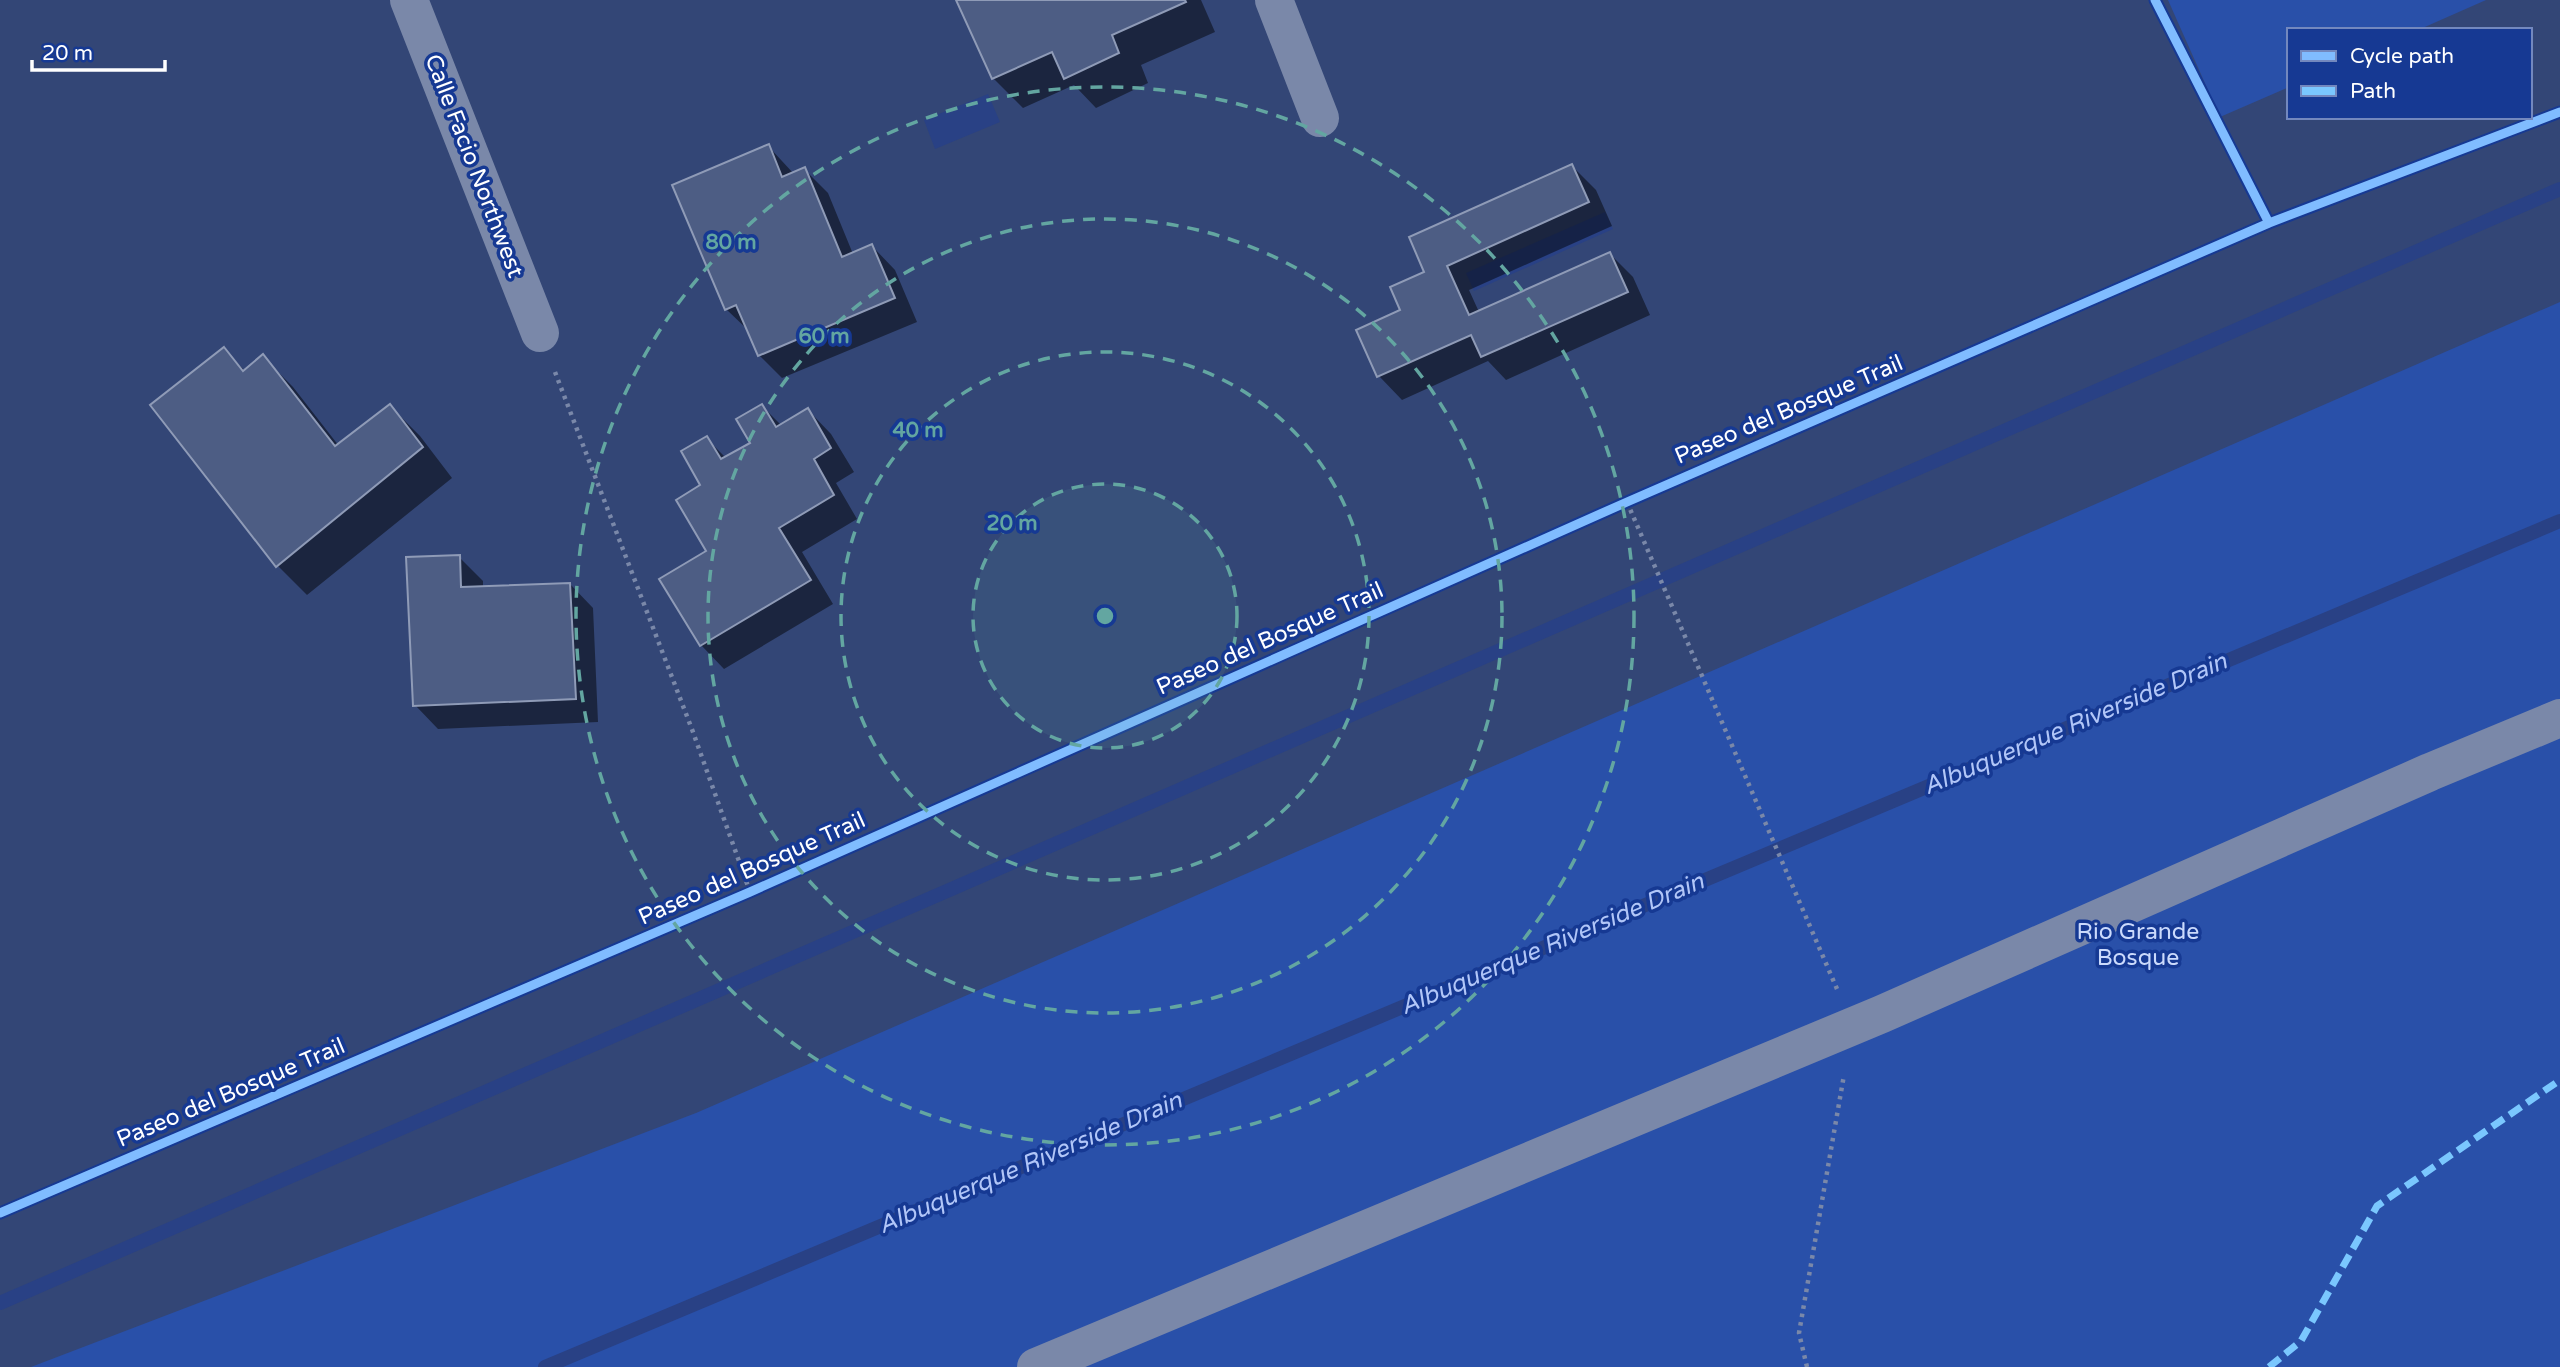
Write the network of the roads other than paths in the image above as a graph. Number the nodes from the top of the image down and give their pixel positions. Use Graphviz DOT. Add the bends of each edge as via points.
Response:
graph roads {
  1 [pos="409,0"];
  2 [pos="1274,0"];
  3 [pos="1320,118"];
  4 [pos="540,332"];
  5 [pos="2560,718"];
  6 [pos="1036,1367"];
  1 -- 4 [label="street, Calle Facio Northwest"];
  2 -- 3 [label="street"];
  5 -- 6 [label="street" via="1882,1014"];
}
